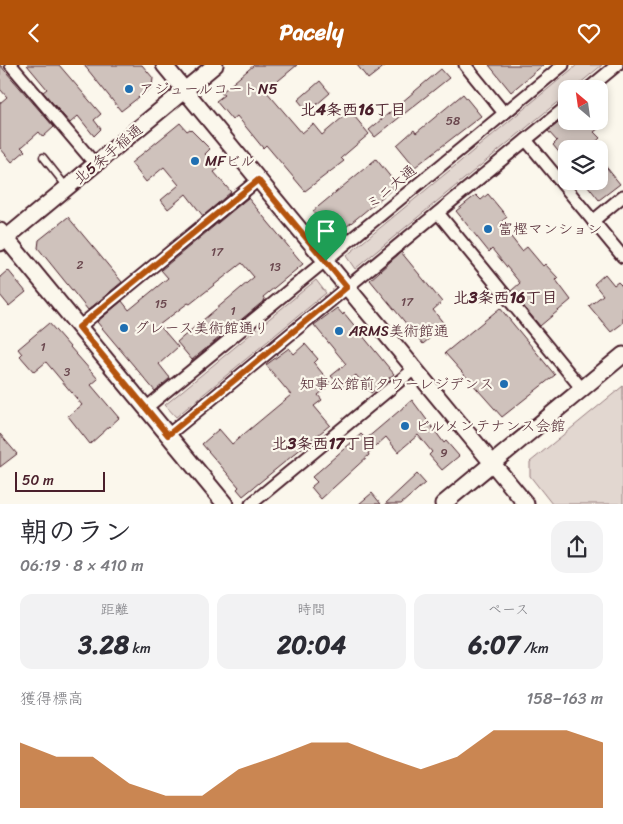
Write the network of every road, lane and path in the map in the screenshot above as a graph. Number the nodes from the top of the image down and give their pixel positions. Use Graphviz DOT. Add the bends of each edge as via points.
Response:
graph roads {
  1 [pos="11,65"];
  2 [pos="164,65"];
  3 [pos="215,65"];
  4 [pos="464,65"];
  5 [pos="562,65"];
  6 [pos="617,65"];
  7 [pos="599,80"];
  8 [pos="185,90"];
  9 [pos="504,113"];
  10 [pos="558,114"];
  11 [pos="526,140"];
  12 [pos="43,157"];
  13 [pos="96,164"];
  14 [pos="258,180"];
  15 [pos="67,187"];
  16 [pos="623,196"];
  17 [pos="438,213"];
  18 [pos="593,221"];
  19 [pos="2,237"];
  20 [pos="623,257"];
  21 [pos="326,261"];
  22 [pos="347,287"];
  23 [pos="79,327"];
  24 [pos="623,355"];
  25 [pos="414,369"];
  26 [pos="582,389"];
  27 [pos="146,408"];
  28 [pos="168,435"];
  29 [pos="492,463"];
  30 [pos="225,504"];
  31 [pos="251,504"];
  32 [pos="443,504"];
  33 [pos="526,504"];
  1 -- 13 [label="street"];
  2 -- 8 [label="street"];
  3 -- 8 [label="street, 北5条手稲通"];
  4 -- 9 [label="street"];
  5 -- 9 [label="street, ミニ大通"];
  6 -- 7 [label="street"];
  8 -- 13 [label="street, 北5条手稲通"];
  8 -- 14 [label="street"];
  9 -- 21 [label="street, ミニ大通"];
  10 -- 11 [label="street"];
  11 -- 17 [label="street"];
  11 -- 18 [label="street"];
  12 -- 15 [label="lane"];
  13 -- 15 [label="street, 北5条手稲通"];
  14 -- 21 [label="street"];
  14 -- 23 [label="street"];
  15 -- 19 [label="street, 北5条手稲通"];
  16 -- 18 [label="street"];
  17 -- 22 [label="street"];
  17 -- 26 [label="street"];
  18 -- 20 [label="street"];
  19 -- 23 [label="street"];
  21 -- 22 [label="street"];
  21 -- 27 [label="street, ミニ大通"];
  22 -- 25 [label="street"];
  22 -- 28 [label="street"];
  23 -- 27 [label="street"];
  24 -- 26 [label="street"];
  25 -- 29 [label="street"];
  25 -- 31 [label="street"];
  26 -- 29 [label="street"];
  27 -- 28 [label="street"];
  28 -- 30 [label="street"];
  29 -- 32 [label="street"];
  29 -- 33 [label="street"];
}
